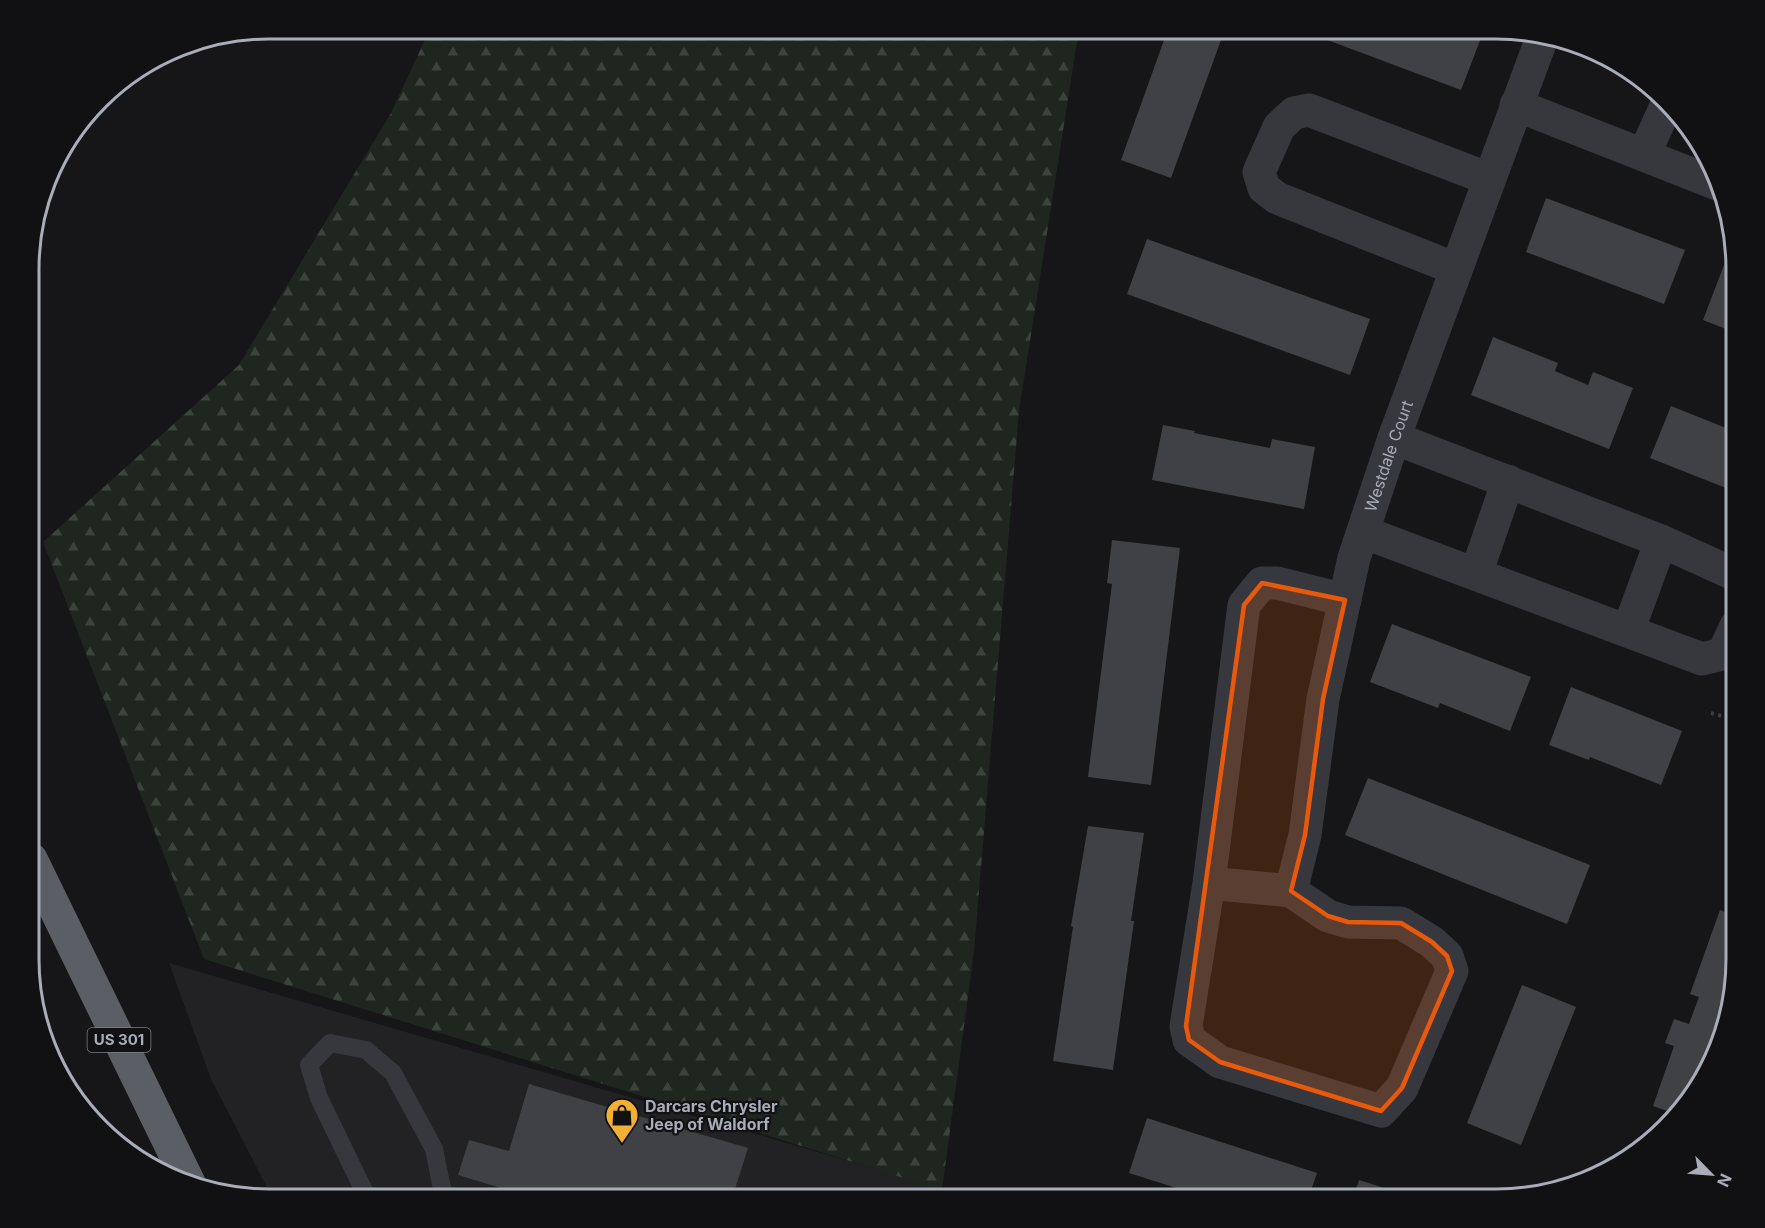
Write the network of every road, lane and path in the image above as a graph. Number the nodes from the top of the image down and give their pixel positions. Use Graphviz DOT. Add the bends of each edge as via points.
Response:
graph roads {
  1 [pos="1540,43"];
  2 [pos="1516,105"];
  3 [pos="1664,111"];
  4 [pos="1644,155"];
  5 [pos="1489,179"];
  6 [pos="1708,180"];
  7 [pos="1456,269"];
  8 [pos="1394,438"];
  9 [pos="1508,481"];
  10 [pos="1363,532"];
  11 [pos="1661,541"];
  12 [pos="1726,570"];
  13 [pos="1476,574"];
  14 [pos="1345,600"];
  15 [pos="1628,631"];
  16 [pos="1726,648"];
  17 [pos="1711,713"];
  18 [pos="1726,717"];
  19 [pos="39,877"];
  20 [pos="1209,883"];
  21 [pos="1291,891"];
  22 [pos="184,1172"];
  23 [pos="363,1189"];
  24 [pos="442,1189"];
  1 -- 2 [label="street, Westdale Court"];
  2 -- 4 [label="street"];
  2 -- 5 [label="street, Westdale Court"];
  3 -- 4 [label="street"];
  4 -- 6 [label="street"];
  5 -- 7 [label="street, Westdale Court"];
  5 -- 7 [label="street" via="1309,110 1294,113 1279,127 1259,172 1264,188 1277,198"];
  7 -- 8 [label="street, Westdale Court"];
  8 -- 9 [label="street"];
  8 -- 10 [label="street, Westdale Court"];
  9 -- 11 [label="street"];
  9 -- 13 [label="street"];
  10 -- 13 [label="street"];
  10 -- 14 [label="street, Westdale Court"];
  11 -- 12 [label="street"];
  11 -- 15 [label="street"];
  13 -- 15 [label="street"];
  14 -- 20 [label="street" via="1262,583 1244,605"];
  14 -- 21 [label="street, Westdale Court" via="1323,699 1305,835"];
  15 -- 16 [label="street" via="1702,658 1723,654"];
  17 -- 18 [label="path"];
  19 -- 22 [label="highway, US 301"];
  20 -- 21 [label="street"];
  20 -- 21 [label="street" via="1186,1026 1189,1040 1220,1062 1382,1111 1402,1088 1452,971 1447,956 1401,923 1348,922 1328,916"];
  23 -- 24 [label="lane" via="319,1098 309,1065 330,1043 366,1050 393,1073 434,1149"];
}
